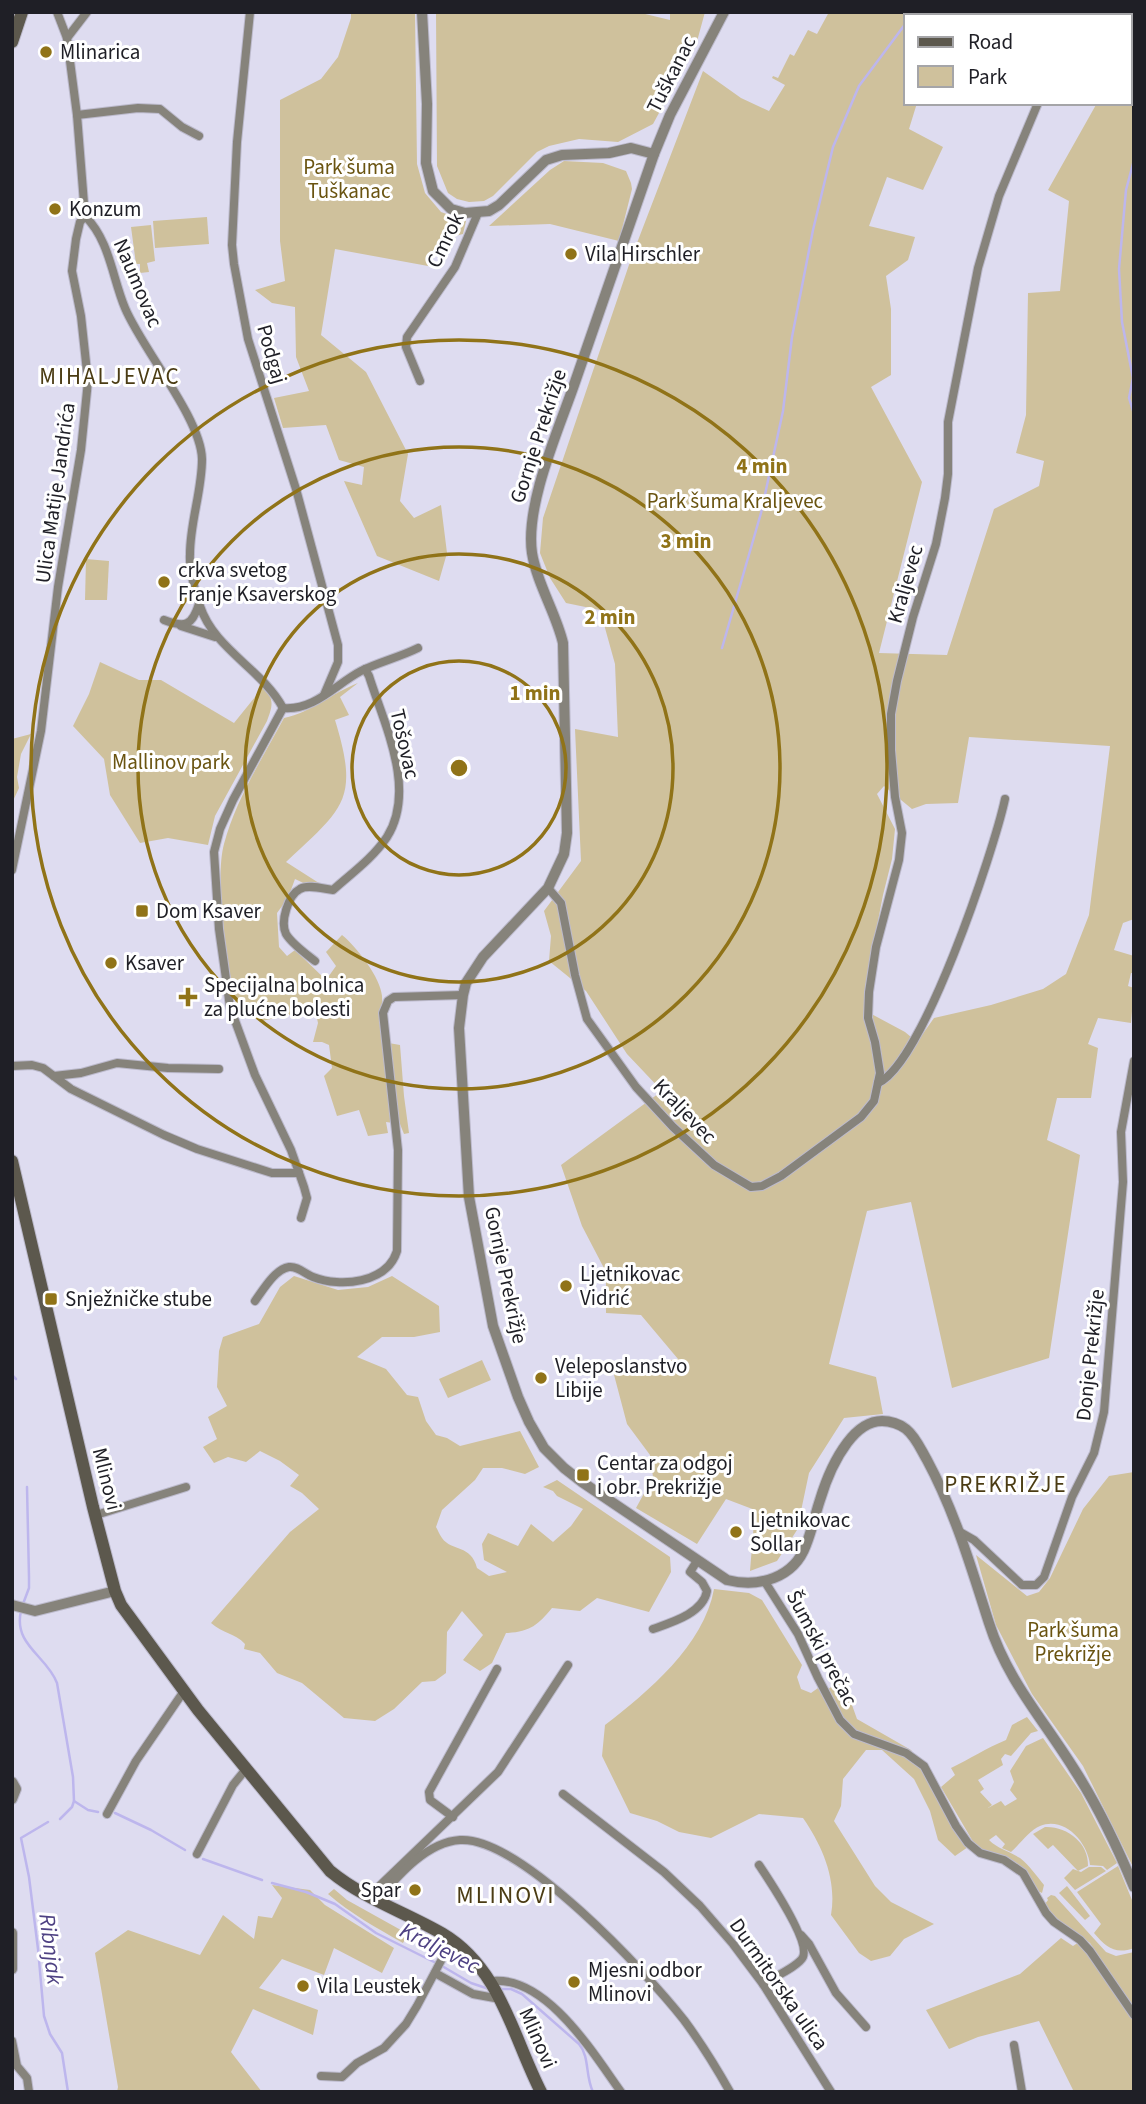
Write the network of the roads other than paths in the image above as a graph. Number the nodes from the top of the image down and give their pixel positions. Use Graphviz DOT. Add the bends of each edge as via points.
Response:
graph roads {
  1 [pos="22,12"];
  2 [pos="57,12"];
  3 [pos="87,12"];
  4 [pos="250,12"];
  5 [pos="422,12"];
  6 [pos="724,12"];
  7 [pos="67,38"];
  8 [pos="12,42"];
  9 [pos="1037,105"];
  10 [pos="77,115"];
  11 [pos="199,136"];
  12 [pos="654,153"];
  13 [pos="478,213"];
  14 [pos="85,216"];
  15 [pos="420,381"];
  16 [pos="199,604"];
  17 [pos="164,620"];
  18 [pos="181,626"];
  19 [pos="221,640"];
  20 [pos="418,648"];
  21 [pos="365,669"];
  22 [pos="324,695"];
  23 [pos="283,708"];
  24 [pos="1005,799"];
  25 [pos="12,870"];
  26 [pos="548,888"];
  27 [pos="314,961"];
  28 [pos="463,995"];
  29 [pos="1134,1061"];
  30 [pos="12,1066"];
  31 [pos="219,1069"];
  32 [pos="54,1076"];
  33 [pos="878,1083"];
  34 [pos="12,1161"];
  35 [pos="299,1172"];
  36 [pos="301,1218"];
  37 [pos="255,1301"];
  38 [pos="186,1487"];
  39 [pos="96,1515"];
  40 [pos="960,1532"];
  41 [pos="697,1562"];
  42 [pos="765,1582"];
  43 [pos="115,1591"];
  44 [pos="18,1607"];
  45 [pos="653,1629"];
  46 [pos="568,1665"];
  47 [pos="497,1669"];
  48 [pos="184,1691"];
  49 [pos="246,1769"];
  50 [pos="12,1782"];
  51 [pos="563,1794"];
  52 [pos="12,1799"];
  53 [pos="107,1814"];
  54 [pos="453,1816"];
  55 [pos="197,1854"];
  56 [pos="759,1865"];
  57 [pos="1134,1887"];
  58 [pos="372,1899"];
  59 [pos="12,1933"];
  60 [pos="799,1933"];
  61 [pos="452,1940"];
  62 [pos="437,1968"];
  63 [pos="12,1969"];
  64 [pos="763,1984"];
  65 [pos="495,1989"];
  66 [pos="1134,2015"];
  67 [pos="866,2027"];
  68 [pos="12,2041"];
  69 [pos="1014,2045"];
  70 [pos="321,2076"];
  71 [pos="29,2092"];
  72 [pos="541,2092"];
  73 [pos="621,2092"];
  74 [pos="730,2092"];
  75 [pos="831,2092"];
  76 [pos="1023,2092"];
  1 -- 8 [label="main road"];
  2 -- 7 [label="street, Ulica Matije Jandrića"];
  3 -- 7 [label="street"];
  4 -- 22 [label="street, Podgaj" via="237,140 234,264 248,339 296,489 338,645 338,662"];
  5 -- 13 [label="street" via="429,180 451,209"];
  6 -- 12 [label="street, Tuškanac"];
  7 -- 10 [label="street, Ulica Matije Jandrića"];
  9 -- 33 [label="street, Kraljevec" via="999,196 978,268 948,422 945,498 891,714 893,774 902,833 869,992 868,1018 876,1042"];
  10 -- 11 [label="street" via="160,109"];
  10 -- 14 [label="street, Ulica Matije Jandrića"];
  12 -- 13 [label="street, Cmrok" via="631,148 546,160 499,205"];
  12 -- 26 [label="street, Gornje Prekrižje" via="531,517 532,553 564,643 567,833 564,854"];
  13 -- 15 [label="street, Cmrok" via="456,267 407,337 406,347"];
  14 -- 16 [label="street, Naumovac" via="106,250 129,316 191,422 200,447 190,553"];
  14 -- 25 [label="street, Ulica Matije Jandrića" via="72,271 88,381 81,450 41,731"];
  16 -- 18 [label="street" via="191,621"];
  16 -- 19 [label="street, Naumovac"];
  17 -- 18 [label="street"];
  18 -- 19 [label="street, Naumovac"];
  19 -- 23 [label="street, Naumovac"];
  20 -- 21 [label="street"];
  21 -- 22 [label="street"];
  21 -- 27 [label="street, Tošovac" via="396,766 399,802 387,837 366,862 333,890 304,887 292,898 284,928"];
  22 -- 23 [label="street" via="300,708"];
  23 -- 35 [label="street" via="233,800 214,852 230,1007"];
  24 -- 33 [label="street, Kraljevec" via="994,844 939,989 910,1048"];
  26 -- 28 [label="street, Gornje Prekrižje" via="483,957"];
  26 -- 33 [label="street, Kraljevec" via="561,902 587,1019 636,1087 714,1166 751,1187 762,1186 861,1117 874,1101"];
  28 -- 37 [label="street" via="394,997 383,1013 398,1150 394,1261 363,1280 341,1283 287,1267"];
  28 -- 41 [label="street, Gornje Prekrižje" via="459,1028 469,1197 493,1326 517,1397 544,1447 564,1468"];
  29 -- 40 [label="street, Donje Prekrižje" via="1121,1132 1123,1182 1104,1412 1094,1453 1072,1497 1044,1577 1036,1586 1022,1586"];
  30 -- 32 [label="street" via="38,1065"];
  31 -- 32 [label="street" via="117,1063"];
  32 -- 35 [label="street" via="71,1089 197,1149 272,1173"];
  34 -- 39 [label="main road, Mlinovi"];
  35 -- 36 [label="street" via="307,1198"];
  38 -- 39 [label="street"];
  39 -- 43 [label="main road, Mlinovi"];
  40 -- 42 [label="street" via="917,1442 895,1423 875,1422 855,1433 844,1447 796,1562"];
  40 -- 57 [label="street" via="1001,1656 1103,1817"];
  41 -- 42 [label="street, Gornje Prekrižje" via="740,1584"];
  41 -- 45 [label="street" via="690,1572 702,1582 705,1599 699,1608"];
  42 -- 66 [label="street, Šumski prečac" via="798,1634 840,1720 854,1734 924,1766 968,1843 1023,1873 1046,1913 1090,1951"];
  43 -- 44 [label="street" via="35,1611"];
  43 -- 48 [label="main road, Mlinovi"];
  46 -- 54 [label="street" via="505,1764"];
  47 -- 54 [label="street" via="429,1792 430,1801"];
  48 -- 49 [label="main road, Mlinovi"];
  48 -- 53 [label="street" via="136,1761"];
  49 -- 55 [label="street"];
  49 -- 58 [label="main road, Mlinovi" via="319,1860 340,1880"];
  50 -- 52 [label="street" via="16,1789"];
  51 -- 64 [label="street, Durmitorska ulica" via="689,1894"];
  54 -- 58 [label="street"];
  56 -- 60 [label="street"];
  58 -- 61 [label="main road, Mlinovi"];
  58 -- 74 [label="street" via="436,1846 467,1840 494,1849 543,1881 615,1942 686,2022"];
  59 -- 63 [label="street"];
  60 -- 64 [label="street" via="802,1958"];
  60 -- 67 [label="street" via="836,1993"];
  61 -- 62 [label="street"];
  61 -- 65 [label="main road, Mlinovi" via="477,1962"];
  62 -- 65 [label="street, Mlinovi" via="473,1994"];
  62 -- 70 [label="street" via="410,2018 384,2048 342,2077"];
  64 -- 75 [label="street, Durmitorska ulica"];
  65 -- 72 [label="main road, Mlinovi"];
  65 -- 73 [label="street" via="501,1979 517,1983 550,2006 583,2038"];
  68 -- 71 [label="street"];
  69 -- 76 [label="street"];
}
